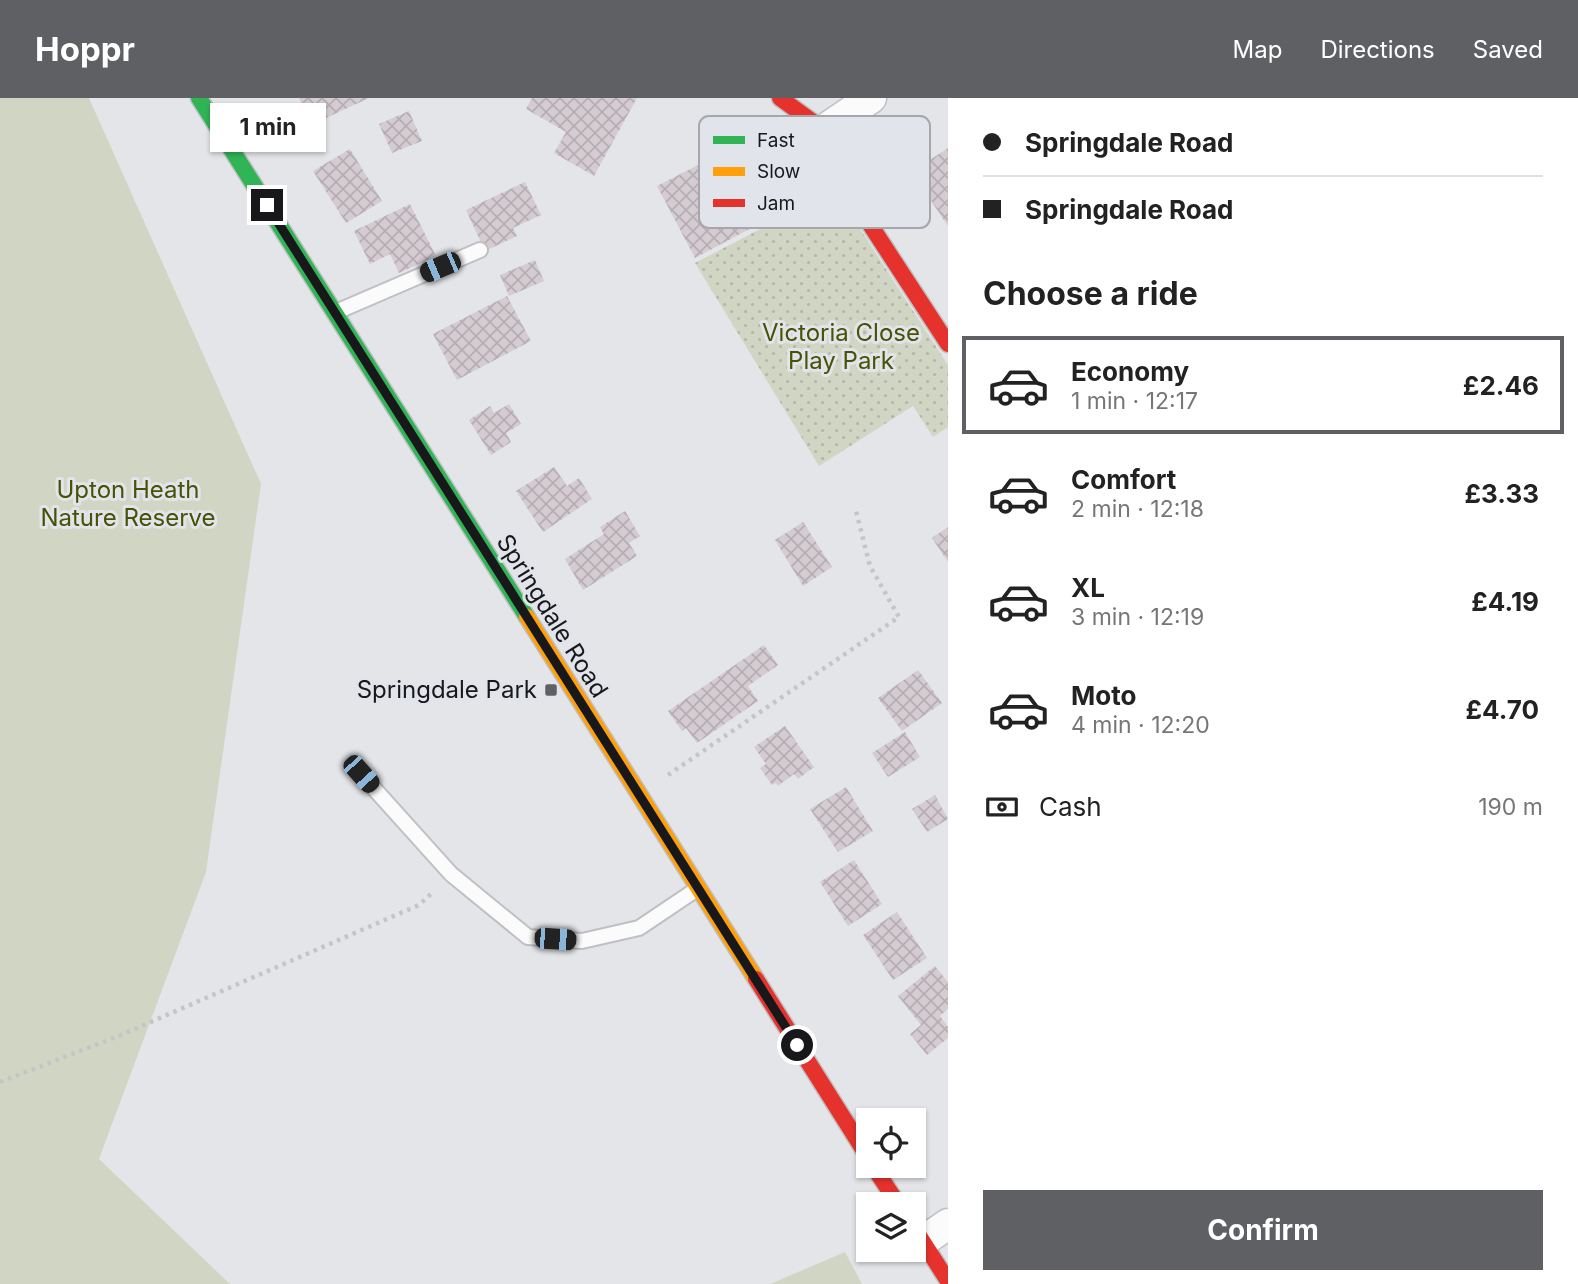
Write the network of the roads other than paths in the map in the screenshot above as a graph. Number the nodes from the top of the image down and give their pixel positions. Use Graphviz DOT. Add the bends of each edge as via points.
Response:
graph roads {
  1 [pos="199,98"];
  2 [pos="780,98"];
  3 [pos="871,98"];
  4 [pos="805,116"];
  5 [pos="845,116"];
  6 [pos="872,228"];
  7 [pos="480,250"];
  8 [pos="335,313"];
  9 [pos="948,344"];
  10 [pos="361,774"];
  11 [pos="697,889"];
  12 [pos="856,1138"];
  13 [pos="948,1224"];
  14 [pos="926,1232"];
  15 [pos="926,1247"];
  16 [pos="948,1281"];
  1 -- 8 [label="street, Springdale Road"];
  2 -- 4 [label="street"];
  3 -- 5 [label="street"];
  6 -- 9 [label="street"];
  7 -- 8 [label="lane"];
  8 -- 11 [label="street, Springdale Road"];
  10 -- 11 [label="lane" via="451,874 528,937 582,941 639,928"];
  11 -- 12 [label="street, Springdale Road"];
  13 -- 14 [label="street"];
  15 -- 16 [label="street"];
}
